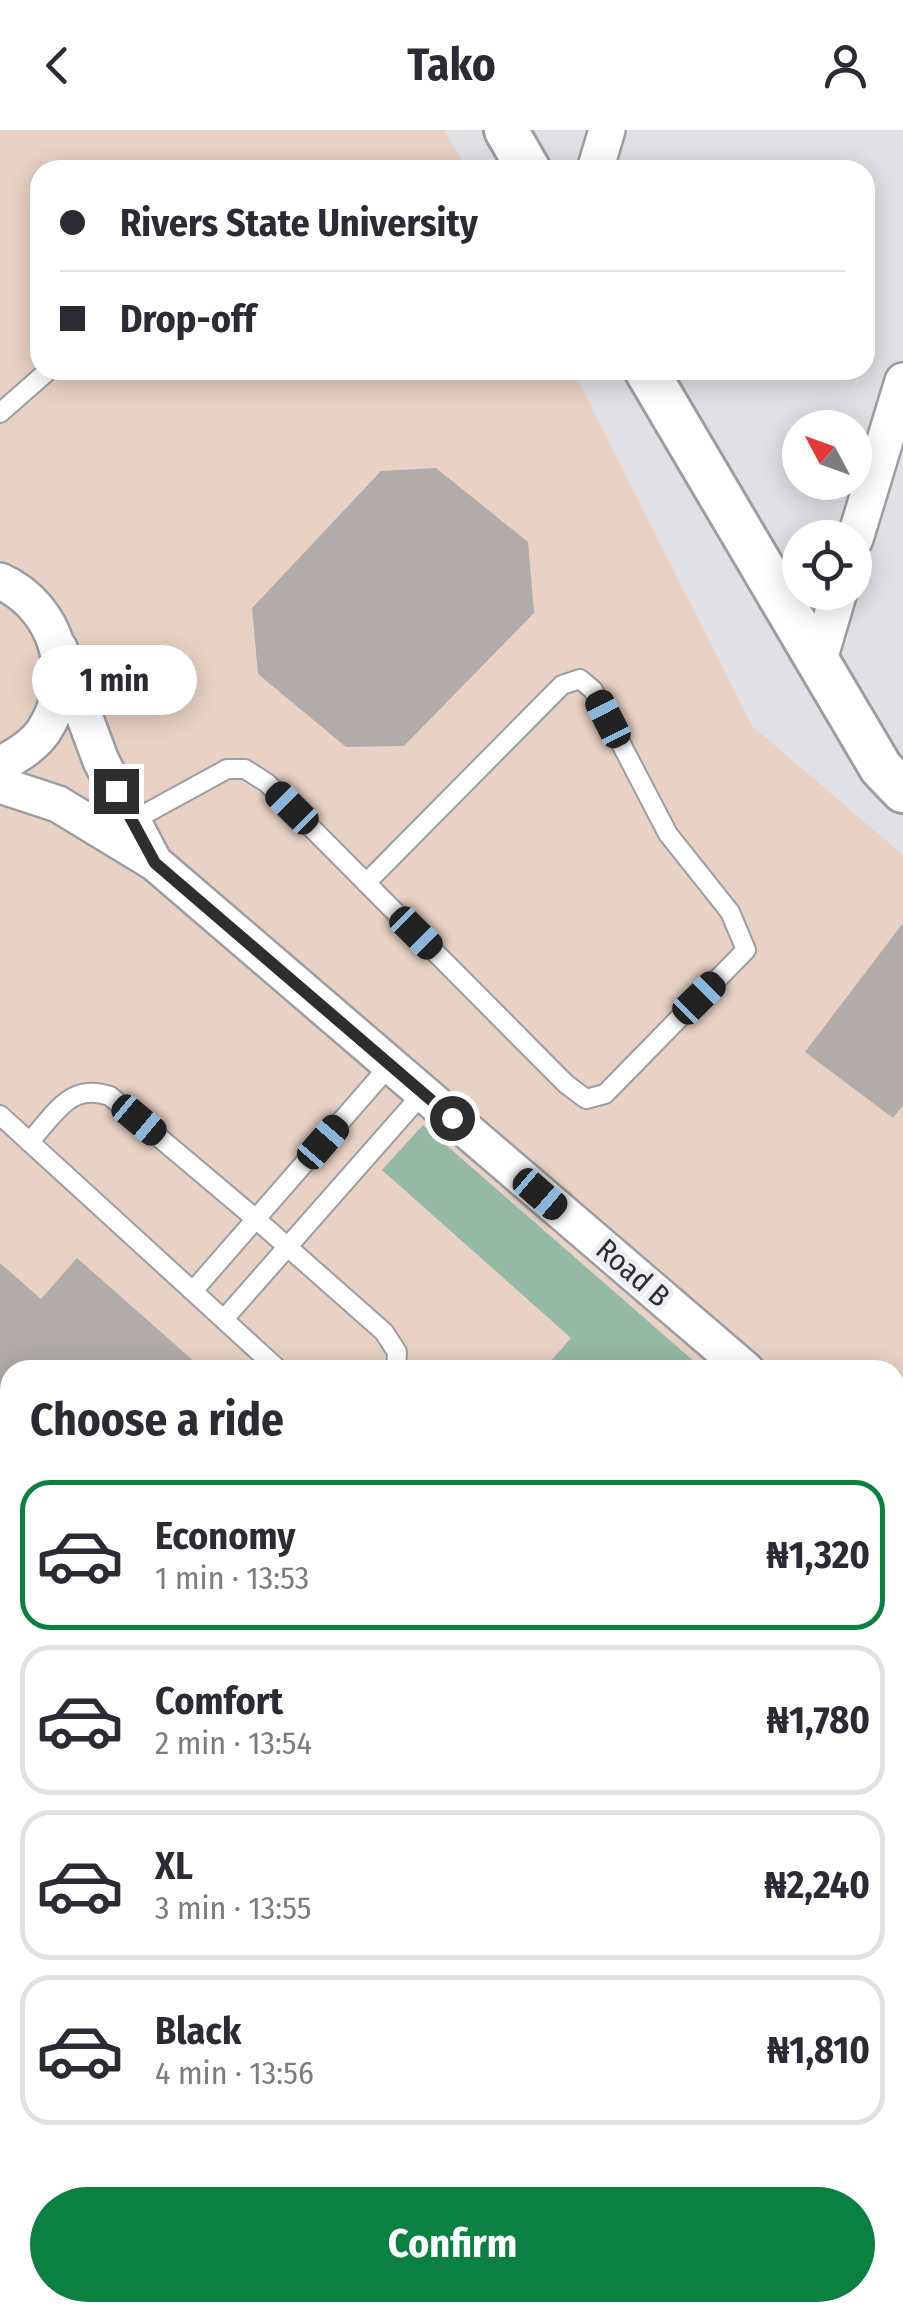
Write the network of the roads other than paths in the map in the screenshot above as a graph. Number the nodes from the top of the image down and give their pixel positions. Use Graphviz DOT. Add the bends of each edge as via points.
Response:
graph roads {
  1 [pos="506,130"];
  2 [pos="607,130"];
  3 [pos="524,160"];
  4 [pos="598,160"];
  5 [pos="38,380"];
  6 [pos="652,380"];
  7 [pos="903,380"];
  8 [pos="0,413"];
  9 [pos="861,520"];
  10 [pos="1,578"];
  11 [pos="834,610"];
  12 [pos="59,648"];
  13 [pos="818,662"];
  14 [pos="0,765"];
  15 [pos="0,785"];
  16 [pos="903,790"];
  17 [pos="132,821"];
  18 [pos="155,863"];
  19 [pos="366,883"];
  20 [pos="390,1065"];
  21 [pos="423,1093"];
  22 [pos="0,1115"];
  23 [pos="29,1142"];
  24 [pos="256,1218"];
  25 [pos="288,1248"];
  26 [pos="193,1292"];
  27 [pos="224,1320"];
  28 [pos="268,1360"];
  29 [pos="397,1360"];
  30 [pos="734,1360"];
  1 -- 3 [label="street"];
  2 -- 4 [label="street"];
  5 -- 8 [label="lane"];
  6 -- 13 [label="street"];
  7 -- 9 [label="street"];
  10 -- 12 [label="street" via="39,609"];
  11 -- 13 [label="street"];
  12 -- 14 [label="street" via="56,707 42,734"];
  12 -- 17 [label="street" via="100,761"];
  13 -- 16 [label="street" via="881,768"];
  15 -- 18 [label="street" via="58,804"];
  17 -- 18 [label="street"];
  17 -- 19 [label="lane" via="227,769 245,769"];
  18 -- 20 [label="street, Road B"];
  19 -- 19 [label="lane" via="586,1099 605,1094 746,950 730,912 668,834 593,690 580,679 562,685"];
  20 -- 21 [label="street, Road B"];
  20 -- 24 [label="lane"];
  21 -- 25 [label="lane"];
  21 -- 30 [label="street, Road B"];
  22 -- 23 [label="lane"];
  23 -- 24 [label="lane" via="76,1093 110,1096"];
  23 -- 26 [label="lane"];
  24 -- 25 [label="lane"];
  24 -- 26 [label="lane"];
  25 -- 27 [label="lane"];
  25 -- 29 [label="lane" via="384,1332"];
  26 -- 27 [label="lane"];
  27 -- 28 [label="lane"];
}
